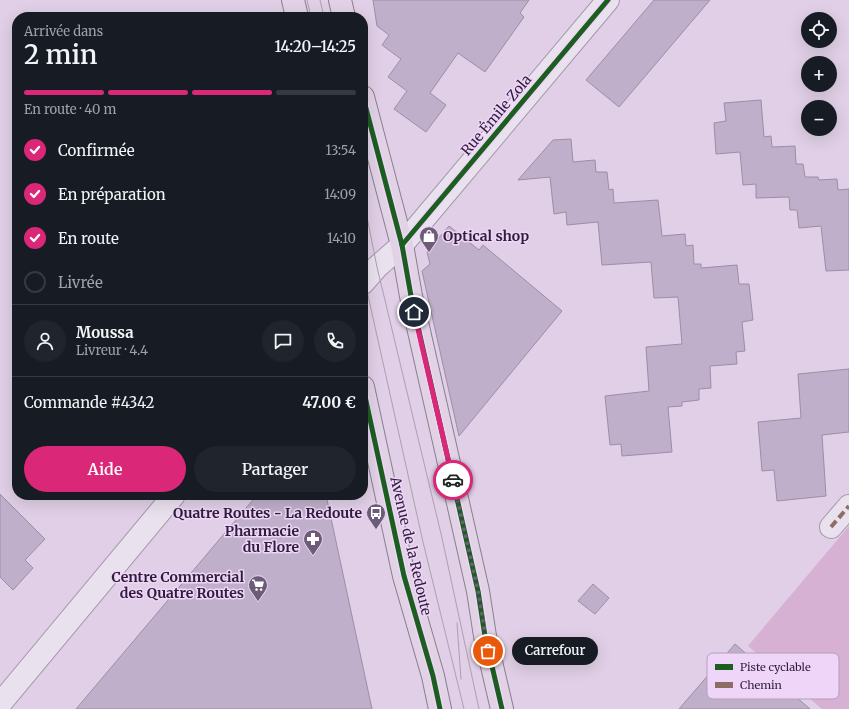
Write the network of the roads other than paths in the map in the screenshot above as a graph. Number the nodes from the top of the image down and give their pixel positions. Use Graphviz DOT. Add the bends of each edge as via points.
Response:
graph roads {
  1 [pos="293,0"];
  2 [pos="340,0"];
  3 [pos="608,0"];
  4 [pos="296,12"];
  5 [pos="343,12"];
  6 [pos="368,116"];
  7 [pos="402,245"];
  8 [pos="368,277"];
  9 [pos="368,410"];
  10 [pos="170,500"];
  11 [pos="849,506"];
  12 [pos="831,527"];
  13 [pos="0,704"];
  14 [pos="440,709"];
  15 [pos="502,709"];
  1 -- 4 [label="main road"];
  2 -- 5 [label="main road"];
  3 -- 7 [label="street, Rue Émile Zola"];
  6 -- 7 [label="main road"];
  7 -- 8 [label="street, Rue Émile Zola"];
  7 -- 15 [label="main road"];
  9 -- 14 [label="main road, Avenue de la Redoute" via="405,583 433,676"];
  10 -- 13 [label="street"];
  11 -- 12 [label="street"];
}
